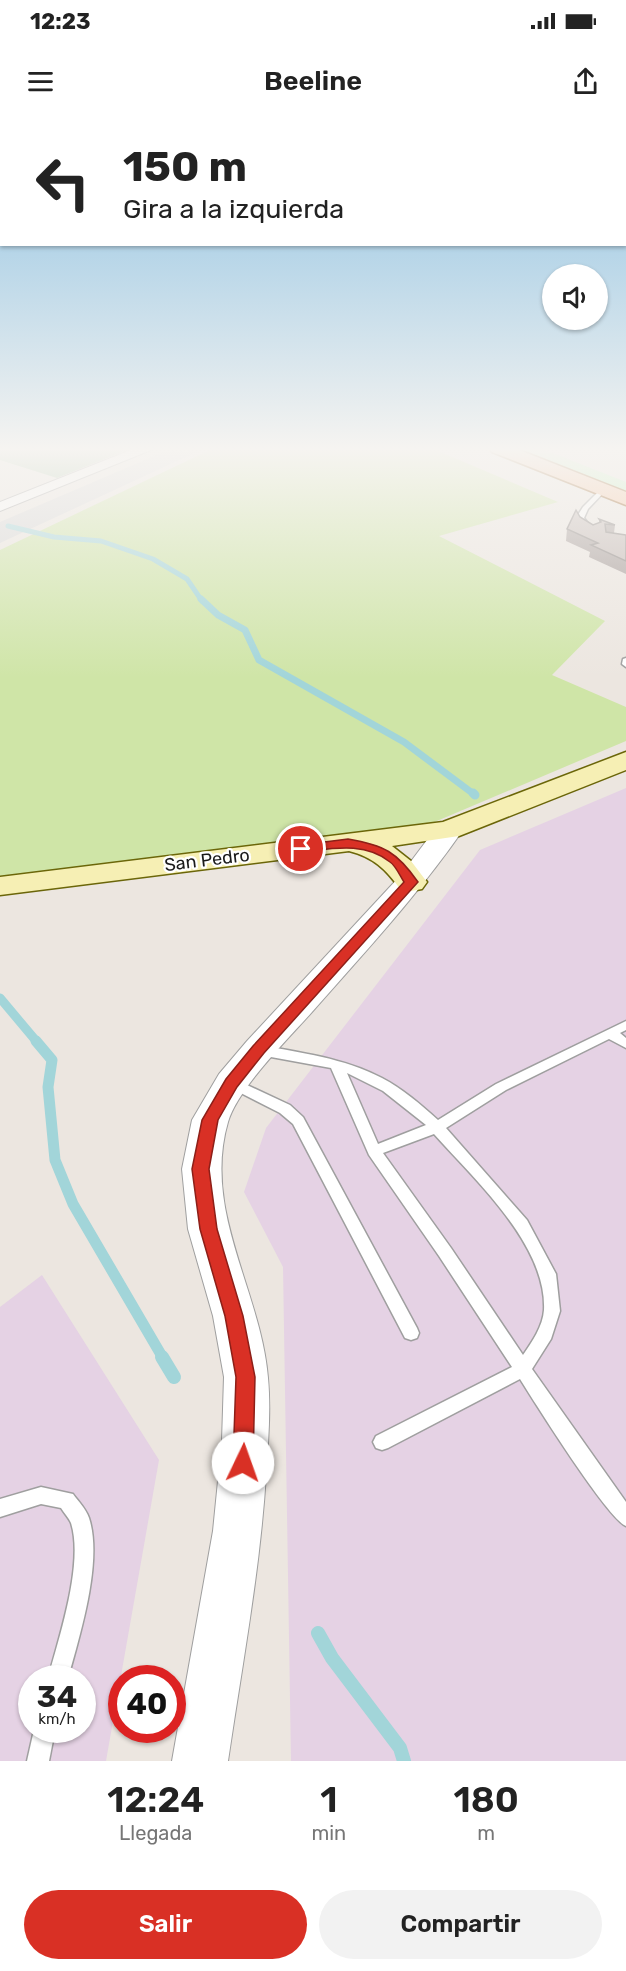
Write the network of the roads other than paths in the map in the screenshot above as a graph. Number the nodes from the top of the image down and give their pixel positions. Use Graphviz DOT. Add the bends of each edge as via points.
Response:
graph roads {
  1 [pos="583,525"];
  2 [pos="593,533"];
  3 [pos="626,760"];
  4 [pos="449,830"];
  5 [pos="348,843"];
  6 [pos="411,882"];
  7 [pos="0,886"];
  8 [pos="626,1025"];
  9 [pos="610,1033"];
  10 [pos="626,1044"];
  11 [pos="259,1049"];
  12 [pos="337,1066"];
  13 [pos="232,1083"];
  14 [pos="437,1127"];
  15 [pos="374,1151"];
  16 [pos="411,1333"];
  17 [pos="522,1370"];
  18 [pos="382,1442"];
  19 [pos="0,1508"];
  20 [pos="626,1517"];
  21 [pos="61,1665"];
  22 [pos="42,1743"];
  23 [pos="38,1761"];
  24 [pos="200,1761"];
  1 -- 2 [label="lane"];
  3 -- 4 [label="main road, San Pedro"];
  4 -- 5 [label="main road, San Pedro"];
  4 -- 6 [label="street"];
  5 -- 6 [label="main road" via="378,850 395,859"];
  5 -- 7 [label="main road, San Pedro"];
  6 -- 11 [label="street"];
  8 -- 9 [label="lane"];
  9 -- 10 [label="lane"];
  9 -- 14 [label="lane" via="501,1087"];
  11 -- 12 [label="lane"];
  11 -- 13 [label="street"];
  12 -- 14 [label="lane" via="369,1077 402,1096"];
  12 -- 15 [label="lane"];
  13 -- 16 [label="lane" via="285,1109 298,1121"];
  13 -- 24 [label="street" via="210,1120 201,1169 208,1229 234,1316 246,1377 245,1441 238,1531"];
  14 -- 15 [label="lane"];
  14 -- 17 [label="lane" via="522,1224 548,1275 552,1311 543,1339"];
  15 -- 17 [label="lane"];
  17 -- 18 [label="lane"];
  17 -- 20 [label="lane"];
  19 -- 21 [label="lane" via="25,1496 53,1493 74,1507 82,1525 84,1577"];
  22 -- 23 [label="lane"];
}
